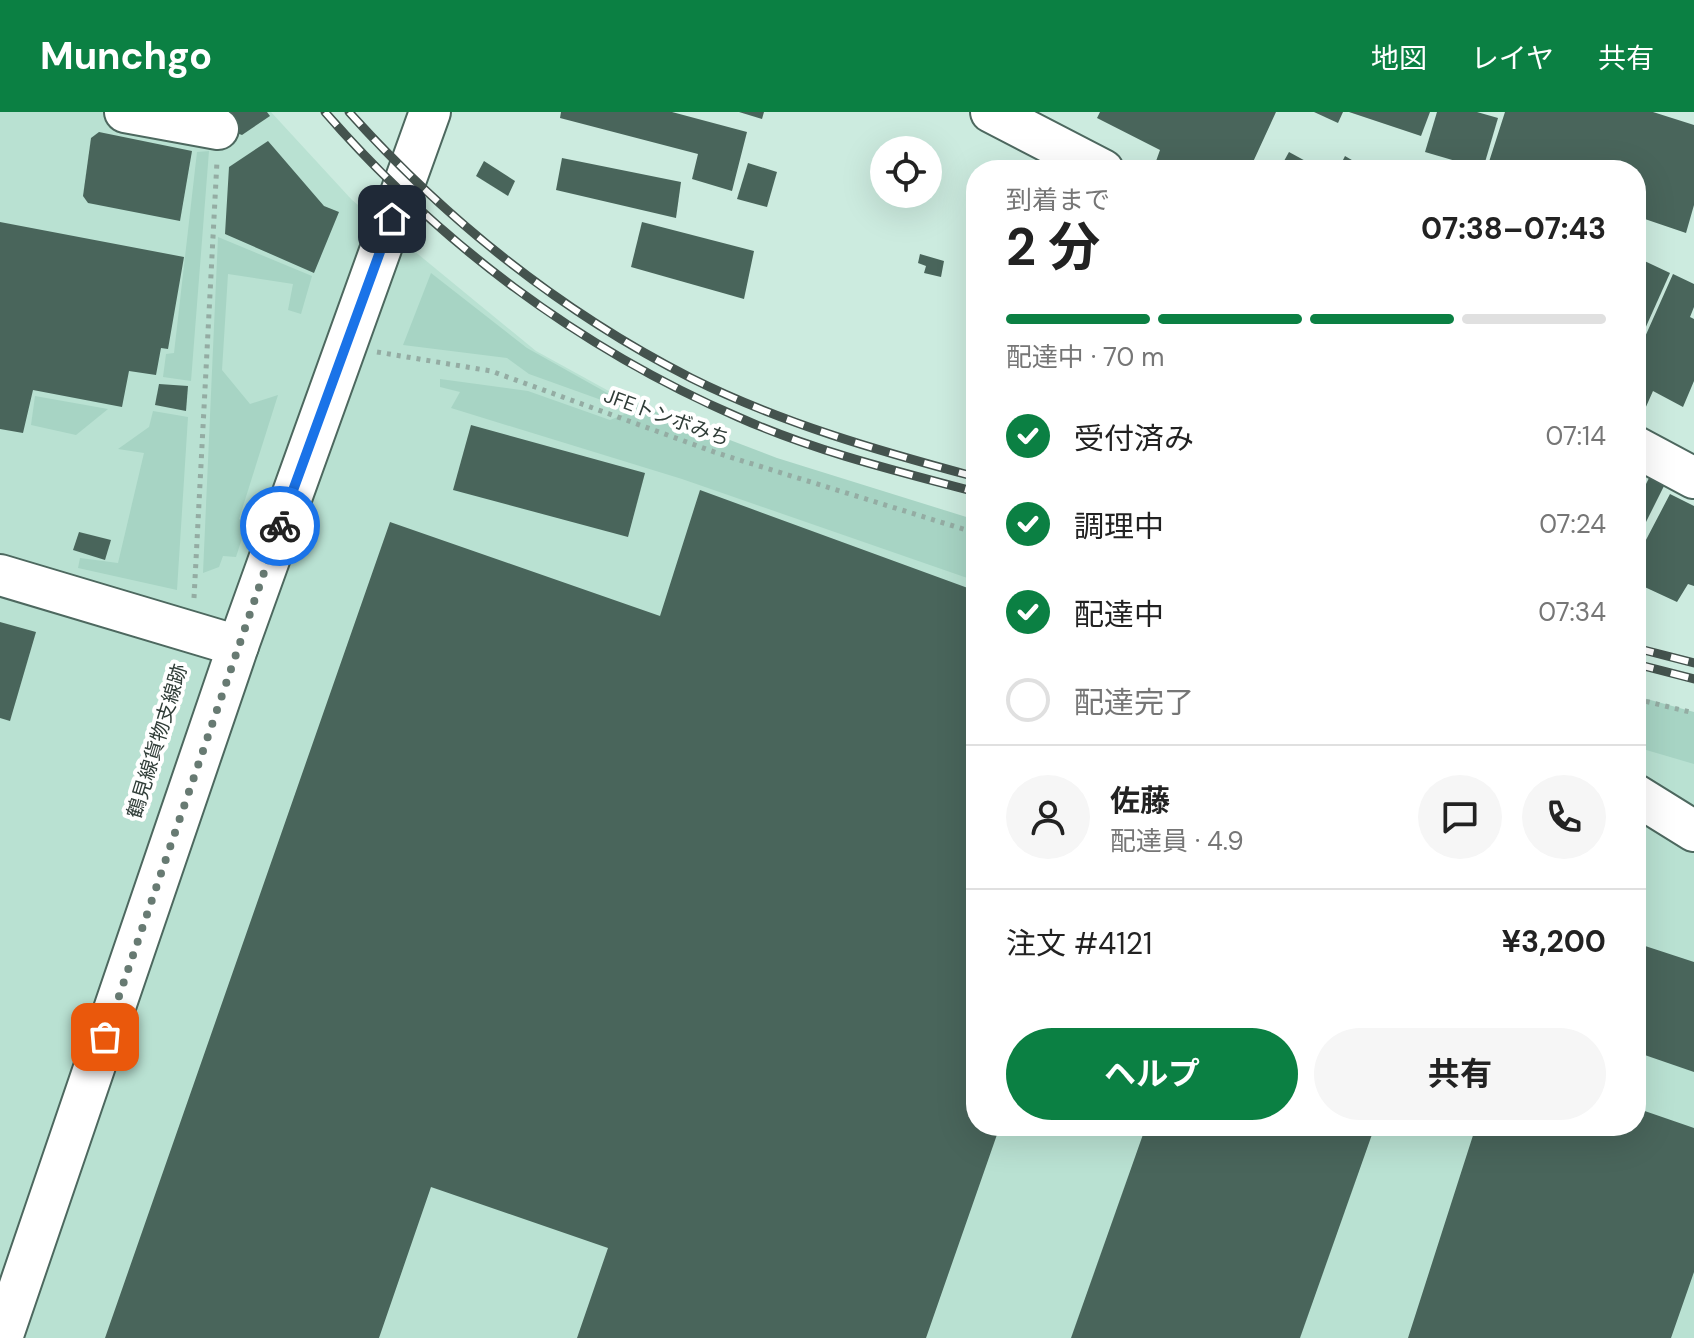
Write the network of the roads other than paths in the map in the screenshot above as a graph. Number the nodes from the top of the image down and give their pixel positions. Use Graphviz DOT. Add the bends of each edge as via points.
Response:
graph roads {
  1 [pos="125,112"];
  2 [pos="430,112"];
  3 [pos="991,112"];
  4 [pos="218,137"];
  5 [pos="1084,160"];
  6 [pos="1646,452"];
  7 [pos="1694,478"];
  8 [pos="0,575"];
  9 [pos="238,646"];
  10 [pos="1646,801"];
  11 [pos="1694,831"];
  12 [pos="2,1338"];
  1 -- 4 [label="street"];
  2 -- 9 [label="street"];
  3 -- 5 [label="street"];
  6 -- 7 [label="street"];
  8 -- 9 [label="street" via="200,622"];
  9 -- 12 [label="street"];
  10 -- 11 [label="street"];
}
